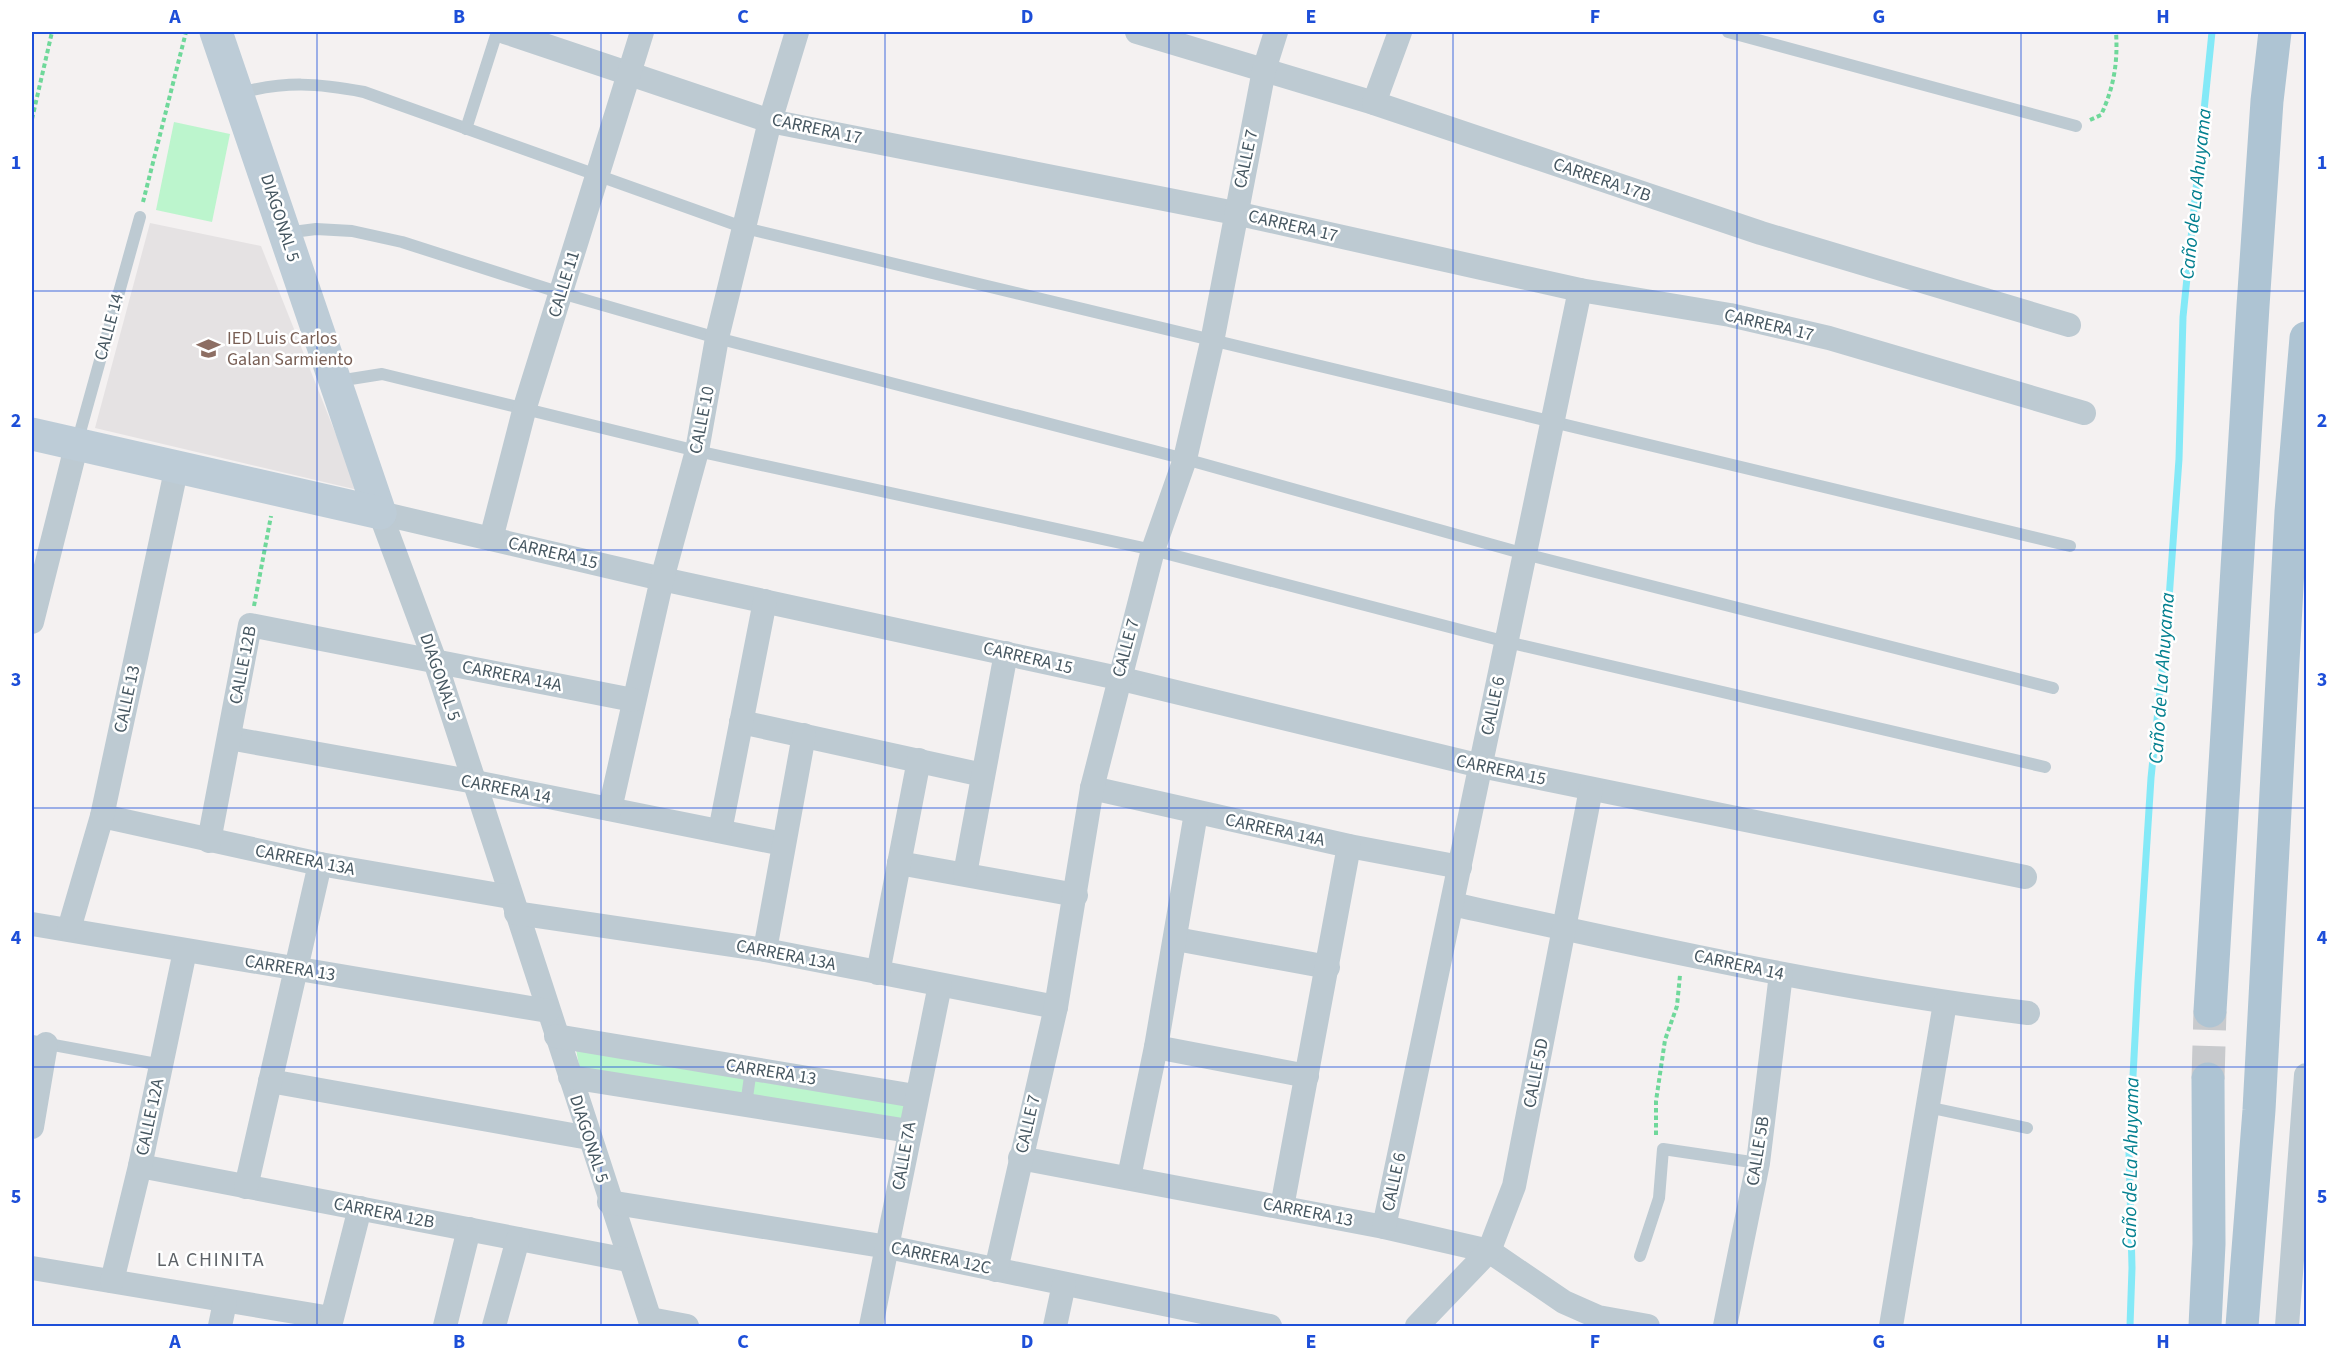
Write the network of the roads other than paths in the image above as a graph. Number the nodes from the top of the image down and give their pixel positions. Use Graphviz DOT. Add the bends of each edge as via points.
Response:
graph roads {
  1 [pos="216,32"];
  2 [pos="497,32"];
  3 [pos="505,32"];
  4 [pos="642,32"];
  5 [pos="797,32"];
  6 [pos="1276,32"];
  7 [pos="1400,32"];
  8 [pos="1728,32"];
  9 [pos="2275,32"];
  10 [pos="1146,33"];
  11 [pos="1748,35"];
  12 [pos="1264,70"];
  13 [pos="629,74"];
  14 [pos="239,93"];
  15 [pos="1374,103"];
  16 [pos="770,121"];
  17 [pos="2076,126"];
  18 [pos="466,129"];
  19 [pos="597,176"];
  20 [pos="1235,213"];
  21 [pos="140,217"];
  22 [pos="745,228"];
  23 [pos="285,233"];
  24 [pos="1580,290"];
  25 [pos="561,293"];
  26 [pos="2069,326"];
  27 [pos="717,338"];
  28 [pos="2307,338"];
  29 [pos="1212,342"];
  30 [pos="336,381"];
  31 [pos="525,407"];
  32 [pos="2084,413"];
  33 [pos="1553,423"];
  34 [pos="32,434"];
  35 [pos="77,443"];
  36 [pos="697,451"];
  37 [pos="1185,459"];
  38 [pos="177,466"];
  39 [pos="380,513"];
  40 [pos="491,539"];
  41 [pos="2070,546"];
  42 [pos="1153,550"];
  43 [pos="1525,554"];
  44 [pos="662,579"];
  45 [pos="765,601"];
  46 [pos="32,622"];
  47 [pos="250,625"];
  48 [pos="1507,642"];
  49 [pos="1006,653"];
  50 [pos="435,661"];
  51 [pos="1118,678"];
  52 [pos="2053,688"];
  53 [pos="633,700"];
  54 [pos="741,722"];
  55 [pos="804,735"];
  56 [pos="229,738"];
  57 [pos="919,760"];
  58 [pos="1481,766"];
  59 [pos="2045,768"];
  60 [pos="983,775"];
  61 [pos="475,782"];
  62 [pos="1092,788"];
  63 [pos="1591,789"];
  64 [pos="610,809"];
  65 [pos="1196,813"];
  66 [pos="102,816"];
  67 [pos="720,831"];
  68 [pos="209,841"];
  69 [pos="783,844"];
  70 [pos="1348,846"];
  71 [pos="899,863"];
  72 [pos="320,864"];
  73 [pos="1460,867"];
  74 [pos="964,874"];
  75 [pos="2025,877"];
  76 [pos="1076,895"];
  77 [pos="1452,904"];
  78 [pos="513,905"];
  79 [pos="32,924"];
  80 [pos="1563,928"];
  81 [pos="69,929"];
  82 [pos="1176,939"];
  83 [pos="765,950"];
  84 [pos="185,951"];
  85 [pos="1328,967"];
  86 [pos="295,970"];
  87 [pos="878,973"];
  88 [pos="1781,974"];
  89 [pos="940,985"];
  90 [pos="1945,1003"];
  91 [pos="1056,1007"];
  92 [pos="548,1011"];
  93 [pos="2210,1011"];
  94 [pos="2028,1013"];
  95 [pos="556,1036"];
  96 [pos="39,1043"];
  97 [pos="1156,1047"];
  98 [pos="162,1065"];
  99 [pos="751,1069"];
  100 [pos="2307,1075"];
  101 [pos="1307,1076"];
  102 [pos="570,1077"];
  103 [pos="2208,1079"];
  104 [pos="270,1081"];
  105 [pos="915,1096"];
  106 [pos="746,1105"];
  107 [pos="1927,1107"];
  108 [pos="32,1127"];
  109 [pos="2027,1128"];
  110 [pos="909,1131"];
  111 [pos="589,1138"];
  112 [pos="1020,1158"];
  113 [pos="1758,1163"];
  114 [pos="140,1166"];
  115 [pos="1129,1177"];
  116 [pos="246,1186"];
  117 [pos="609,1202"];
  118 [pos="1282,1207"];
  119 [pos="360,1208"];
  120 [pos="1384,1227"];
  121 [pos="469,1229"];
  122 [pos="518,1239"];
  123 [pos="888,1247"];
  124 [pos="1490,1251"];
  125 [pos="1640,1256"];
  126 [pos="628,1260"];
  127 [pos="32,1269"];
  128 [pos="996,1270"];
  129 [pos="111,1281"];
  130 [pos="1064,1284"];
  131 [pos="225,1302"];
  132 [pos="330,1322"];
  133 [pos="651,1323"];
  134 [pos="220,1326"];
  135 [pos="445,1326"];
  136 [pos="494,1326"];
  137 [pos="687,1326"];
  138 [pos="871,1326"];
  139 [pos="1055,1326"];
  140 [pos="1270,1326"];
  141 [pos="1417,1326"];
  142 [pos="1648,1326"];
  143 [pos="1725,1326"];
  144 [pos="1891,1326"];
  145 [pos="2205,1326"];
  146 [pos="2242,1326"];
  147 [pos="2287,1326"];
  1 -- 14 [label="street, DIAGONAL 5"];
  2 -- 18 [label="lane"];
  3 -- 13 [label="street, CARRERA 17"];
  4 -- 13 [label="street, CALLE 11"];
  5 -- 16 [label="street, CALLE 10"];
  6 -- 12 [label="street, CALLE 7"];
  7 -- 15 [label="street"];
  8 -- 11 [label="lane"];
  9 -- 93 [label="main road" via="2266,101 2253,295"];
  10 -- 12 [label="street, CARRERA 17B"];
  11 -- 17 [label="lane"];
  12 -- 15 [label="street, CARRERA 17B"];
  12 -- 20 [label="street, CALLE 7"];
  13 -- 16 [label="street, CARRERA 17"];
  13 -- 19 [label="street, CALLE 11"];
  14 -- 18 [label="lane" via="302,82 330,85 364,92"];
  14 -- 23 [label="street, DIAGONAL 5"];
  15 -- 26 [label="street, CARRERA 17B" via="1761,233"];
  16 -- 20 [label="street, CARRERA 17"];
  16 -- 22 [label="street, CALLE 10"];
  18 -- 19 [label="lane"];
  19 -- 22 [label="lane"];
  19 -- 25 [label="street, CALLE 11"];
  20 -- 24 [label="street, CARRERA 17"];
  20 -- 29 [label="street, CALLE 7"];
  21 -- 35 [label="lane, CALLE 14"];
  22 -- 27 [label="street, CALLE 10"];
  22 -- 29 [label="lane"];
  23 -- 25 [label="lane" via="316,229 352,231 402,242"];
  23 -- 30 [label="street, DIAGONAL 5"];
  24 -- 32 [label="street, CARRERA 17" via="1730,315 1829,338"];
  24 -- 33 [label="street, CALLE 6"];
  25 -- 27 [label="lane"];
  25 -- 31 [label="street, CALLE 11"];
  27 -- 36 [label="street, CALLE 10"];
  27 -- 37 [label="lane"];
  28 -- 146 [label="main road" via="2291,512 2260,1098"];
  29 -- 33 [label="lane"];
  29 -- 37 [label="street, CALLE 7"];
  30 -- 31 [label="lane" via="382,374"];
  30 -- 39 [label="street, DIAGONAL 5"];
  31 -- 36 [label="lane"];
  31 -- 40 [label="street, CALLE 11"];
  33 -- 41 [label="lane"];
  33 -- 43 [label="street, CALLE 6"];
  34 -- 35 [label="street, CARRERA 15"];
  35 -- 38 [label="street, CARRERA 15"];
  35 -- 46 [label="street, CALLE 14"];
  36 -- 42 [label="lane"];
  36 -- 44 [label="street, CALLE 10"];
  37 -- 42 [label="street, CALLE 7"];
  37 -- 43 [label="lane"];
  38 -- 39 [label="street, CARRERA 15"];
  38 -- 66 [label="street, CALLE 13"];
  39 -- 40 [label="street, CARRERA 15"];
  39 -- 50 [label="street, DIAGONAL 5"];
  40 -- 44 [label="street, CARRERA 15"];
  42 -- 48 [label="lane"];
  42 -- 51 [label="street, CALLE 7"];
  43 -- 48 [label="street, CALLE 6"];
  43 -- 52 [label="lane"];
  44 -- 45 [label="street, CARRERA 15"];
  44 -- 53 [label="street, CALLE 10"];
  45 -- 49 [label="street, CARRERA 15"];
  45 -- 54 [label="street"];
  47 -- 50 [label="street, CARRERA 14A"];
  47 -- 56 [label="street, CALLE 12B"];
  48 -- 58 [label="street, CALLE 6"];
  48 -- 59 [label="lane"];
  49 -- 51 [label="street, CARRERA 15"];
  49 -- 60 [label="street"];
  50 -- 53 [label="street, CARRERA 14A"];
  50 -- 61 [label="street, DIAGONAL 5"];
  51 -- 58 [label="street, CARRERA 15"];
  51 -- 62 [label="street, CALLE 7"];
  53 -- 64 [label="street, CALLE 10"];
  54 -- 55 [label="street"];
  54 -- 67 [label="street"];
  55 -- 57 [label="street"];
  55 -- 69 [label="street"];
  56 -- 61 [label="street, CARRERA 14"];
  56 -- 68 [label="street, CALLE 12B"];
  57 -- 60 [label="street"];
  57 -- 71 [label="street"];
  58 -- 63 [label="street, CARRERA 15"];
  58 -- 73 [label="street, CALLE 6"];
  60 -- 74 [label="street"];
  61 -- 64 [label="street, CARRERA 14"];
  61 -- 78 [label="street, DIAGONAL 5"];
  62 -- 65 [label="street, CARRERA 14A"];
  62 -- 76 [label="street, CALLE 7"];
  63 -- 75 [label="street, CARRERA 15"];
  63 -- 80 [label="street, CALLE 5D"];
  64 -- 67 [label="street, CARRERA 14"];
  65 -- 70 [label="street, CARRERA 14A"];
  65 -- 82 [label="street"];
  66 -- 68 [label="street, CARRERA 13A"];
  66 -- 81 [label="street, CALLE 13"];
  67 -- 69 [label="street, CARRERA 14"];
  68 -- 72 [label="street, CARRERA 13A"];
  69 -- 83 [label="street"];
  70 -- 73 [label="street, CARRERA 14A"];
  70 -- 85 [label="street"];
  71 -- 74 [label="street"];
  71 -- 87 [label="street"];
  72 -- 78 [label="street, CARRERA 13A"];
  72 -- 86 [label="street"];
  73 -- 77 [label="street, CALLE 6"];
  74 -- 76 [label="street"];
  76 -- 91 [label="street, CALLE 7"];
  77 -- 80 [label="street, CARRERA 14"];
  77 -- 120 [label="street, CALLE 6"];
  78 -- 83 [label="street, CARRERA 13A"];
  78 -- 92 [label="street, DIAGONAL 5"];
  79 -- 81 [label="street, CARRERA 13"];
  80 -- 88 [label="street, CARRERA 14"];
  80 -- 124 [label="street, CALLE 5D" via="1514,1186"];
  81 -- 84 [label="street, CARRERA 13"];
  82 -- 85 [label="street"];
  82 -- 97 [label="street"];
  83 -- 87 [label="street, CARRERA 13A"];
  84 -- 86 [label="street, CARRERA 13"];
  84 -- 98 [label="street, CALLE 12A"];
  85 -- 101 [label="street"];
  86 -- 92 [label="street, CARRERA 13"];
  86 -- 104 [label="street"];
  87 -- 89 [label="street, CARRERA 13A"];
  88 -- 90 [label="street, CARRERA 14"];
  88 -- 113 [label="street, CALLE 5B"];
  89 -- 91 [label="street, CARRERA 13A"];
  89 -- 105 [label="street, CALLE 7A"];
  90 -- 94 [label="street, CARRERA 14"];
  90 -- 107 [label="street"];
  91 -- 112 [label="street, CALLE 7"];
  92 -- 95 [label="street, DIAGONAL 5"];
  95 -- 99 [label="street, CARRERA 13"];
  95 -- 102 [label="street, DIAGONAL 5"];
  96 -- 98 [label="lane"];
  96 -- 108 [label="street"];
  97 -- 101 [label="street"];
  97 -- 115 [label="street"];
  98 -- 114 [label="street, CALLE 12A"];
  99 -- 105 [label="street, CARRERA 13"];
  99 -- 106 [label="lane"];
  100 -- 147 [label="street"];
  101 -- 118 [label="street"];
  102 -- 106 [label="street, CARRERA 13"];
  102 -- 111 [label="street, DIAGONAL 5"];
  103 -- 145 [label="main road" via="2209,1244"];
  104 -- 111 [label="street"];
  104 -- 116 [label="street"];
  105 -- 110 [label="street, CALLE 7A"];
  106 -- 110 [label="street, CARRERA 13"];
  107 -- 109 [label="lane"];
  107 -- 144 [label="street"];
  110 -- 123 [label="street, CALLE 7A"];
  111 -- 117 [label="street, DIAGONAL 5"];
  112 -- 115 [label="street, CARRERA 13"];
  112 -- 128 [label="street, CALLE 7"];
  113 -- 125 [label="lane" via="1663,1149 1659,1198"];
  113 -- 143 [label="street, CALLE 5B"];
  114 -- 116 [label="street, CARRERA 12B"];
  114 -- 129 [label="street, CALLE 12A"];
  115 -- 118 [label="street, CARRERA 13"];
  116 -- 119 [label="street, CARRERA 12B"];
  117 -- 123 [label="street, CARRERA 12C"];
  117 -- 126 [label="street, DIAGONAL 5"];
  118 -- 120 [label="street, CARRERA 13"];
  119 -- 121 [label="street, CARRERA 12B"];
  119 -- 132 [label="street"];
  120 -- 124 [label="street, CARRERA 13"];
  121 -- 122 [label="street, CARRERA 12B"];
  121 -- 135 [label="street"];
  122 -- 126 [label="street, CARRERA 12B"];
  122 -- 136 [label="street"];
  123 -- 128 [label="street, CARRERA 12C"];
  123 -- 138 [label="street, CALLE 7A"];
  124 -- 141 [label="street, CALLE 5D"];
  124 -- 142 [label="street, CARRERA 13" via="1564,1302 1598,1317"];
  126 -- 133 [label="street, DIAGONAL 5"];
  127 -- 129 [label="street"];
  128 -- 130 [label="street, CARRERA 12C"];
  129 -- 131 [label="street"];
  130 -- 139 [label="street"];
  130 -- 140 [label="street, CARRERA 12C"];
  131 -- 132 [label="street"];
  131 -- 134 [label="street"];
  133 -- 137 [label="street"];
}
